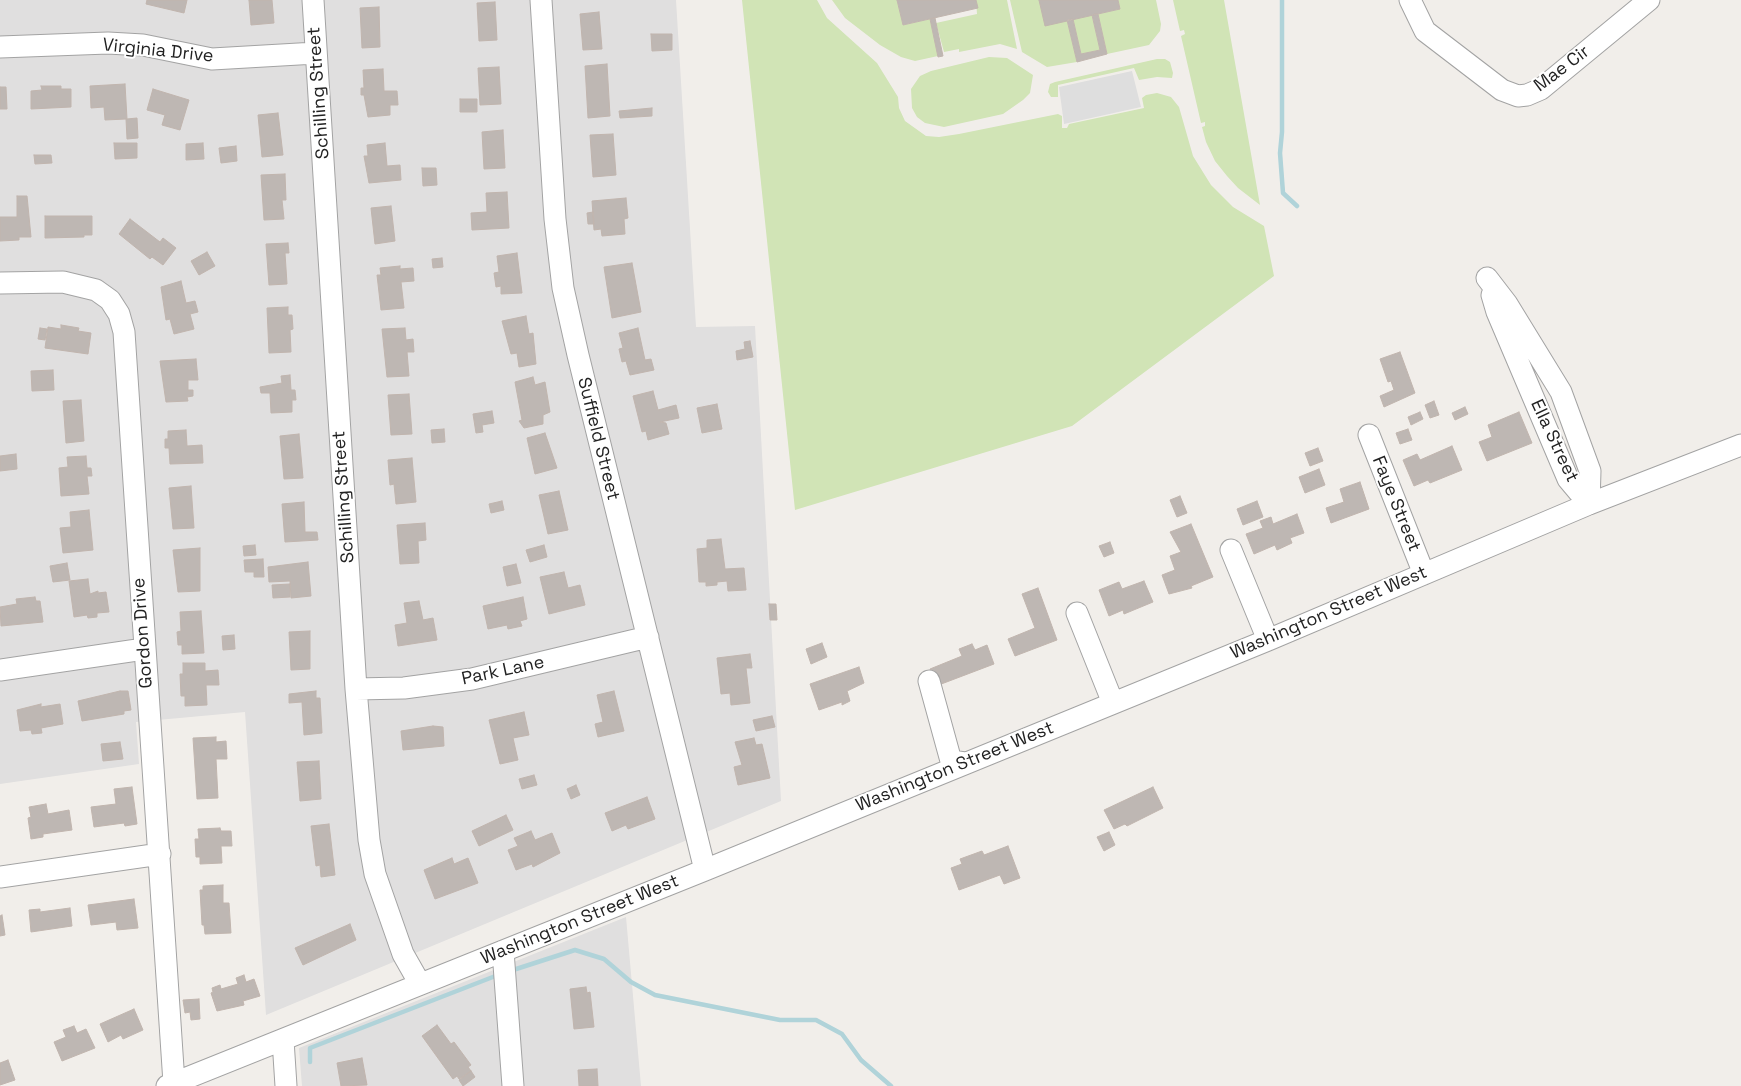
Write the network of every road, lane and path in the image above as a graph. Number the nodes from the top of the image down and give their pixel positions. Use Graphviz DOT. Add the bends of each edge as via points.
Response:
graph roads {
  1 [pos="313,0"];
  2 [pos="541,0"];
  3 [pos="1410,0"];
  4 [pos="1649,0"];
  5 [pos="0,47"];
  6 [pos="316,53"];
  7 [pos="0,283"];
  8 [pos="1369,435"];
  9 [pos="1741,445"];
  10 [pos="1589,504"];
  11 [pos="1231,550"];
  12 [pos="1424,574"];
  13 [pos="1076,613"];
  14 [pos="648,637"];
  15 [pos="1268,640"];
  16 [pos="144,649"];
  17 [pos="0,670"];
  18 [pos="930,681"];
  19 [pos="356,689"];
  20 [pos="1113,703"];
  21 [pos="965,763"];
  22 [pos="160,854"];
  23 [pos="705,870"];
  24 [pos="0,877"];
  25 [pos="503,951"];
  26 [pos="420,984"];
  27 [pos="283,1040"];
  28 [pos="170,1085"];
  29 [pos="286,1086"];
  30 [pos="513,1086"];
  1 -- 6 [label="street, Schilling Street"];
  2 -- 14 [label="street, Suffield Street" via="555,219 563,288"];
  3 -- 4 [label="street, Mae Cir" via="1425,31 1502,90 1518,96 1541,89"];
  5 -- 6 [label="street, Virginia Drive" via="108,43 143,45 212,59"];
  6 -- 19 [label="street, Schilling Street"];
  7 -- 16 [label="street, Gordon Drive" via="63,282 96,290 110,300 119,314 125,342"];
  8 -- 12 [label="street, Faye Street"];
  9 -- 10 [label="street, Washington Street West"];
  10 -- 10 [label="street, Ella Street" via="1590,470 1561,392 1507,304 1487,278 1497,312 1568,479"];
  10 -- 12 [label="street, Washington Street West"];
  11 -- 15 [label="street"];
  12 -- 15 [label="street, Washington Street West"];
  13 -- 20 [label="street"];
  14 -- 19 [label="street, Park Lane" via="472,679 404,688"];
  14 -- 23 [label="street, Suffield Street"];
  15 -- 20 [label="street, Washington Street West"];
  16 -- 17 [label="street"];
  16 -- 22 [label="street, Gordon Drive"];
  18 -- 21 [label="street" via="951,761"];
  19 -- 26 [label="street, Schilling Street" via="375,874 403,954"];
  20 -- 21 [label="street, Washington Street West"];
  21 -- 23 [label="street, Washington Street West"];
  22 -- 24 [label="street"];
  22 -- 28 [label="street, Gordon Drive"];
  23 -- 25 [label="street, Washington Street West"];
  25 -- 26 [label="street, Washington Street West"];
  25 -- 30 [label="street"];
  26 -- 27 [label="street, Washington Street West"];
  27 -- 28 [label="street, Washington Street West"];
  27 -- 29 [label="street"];
}
